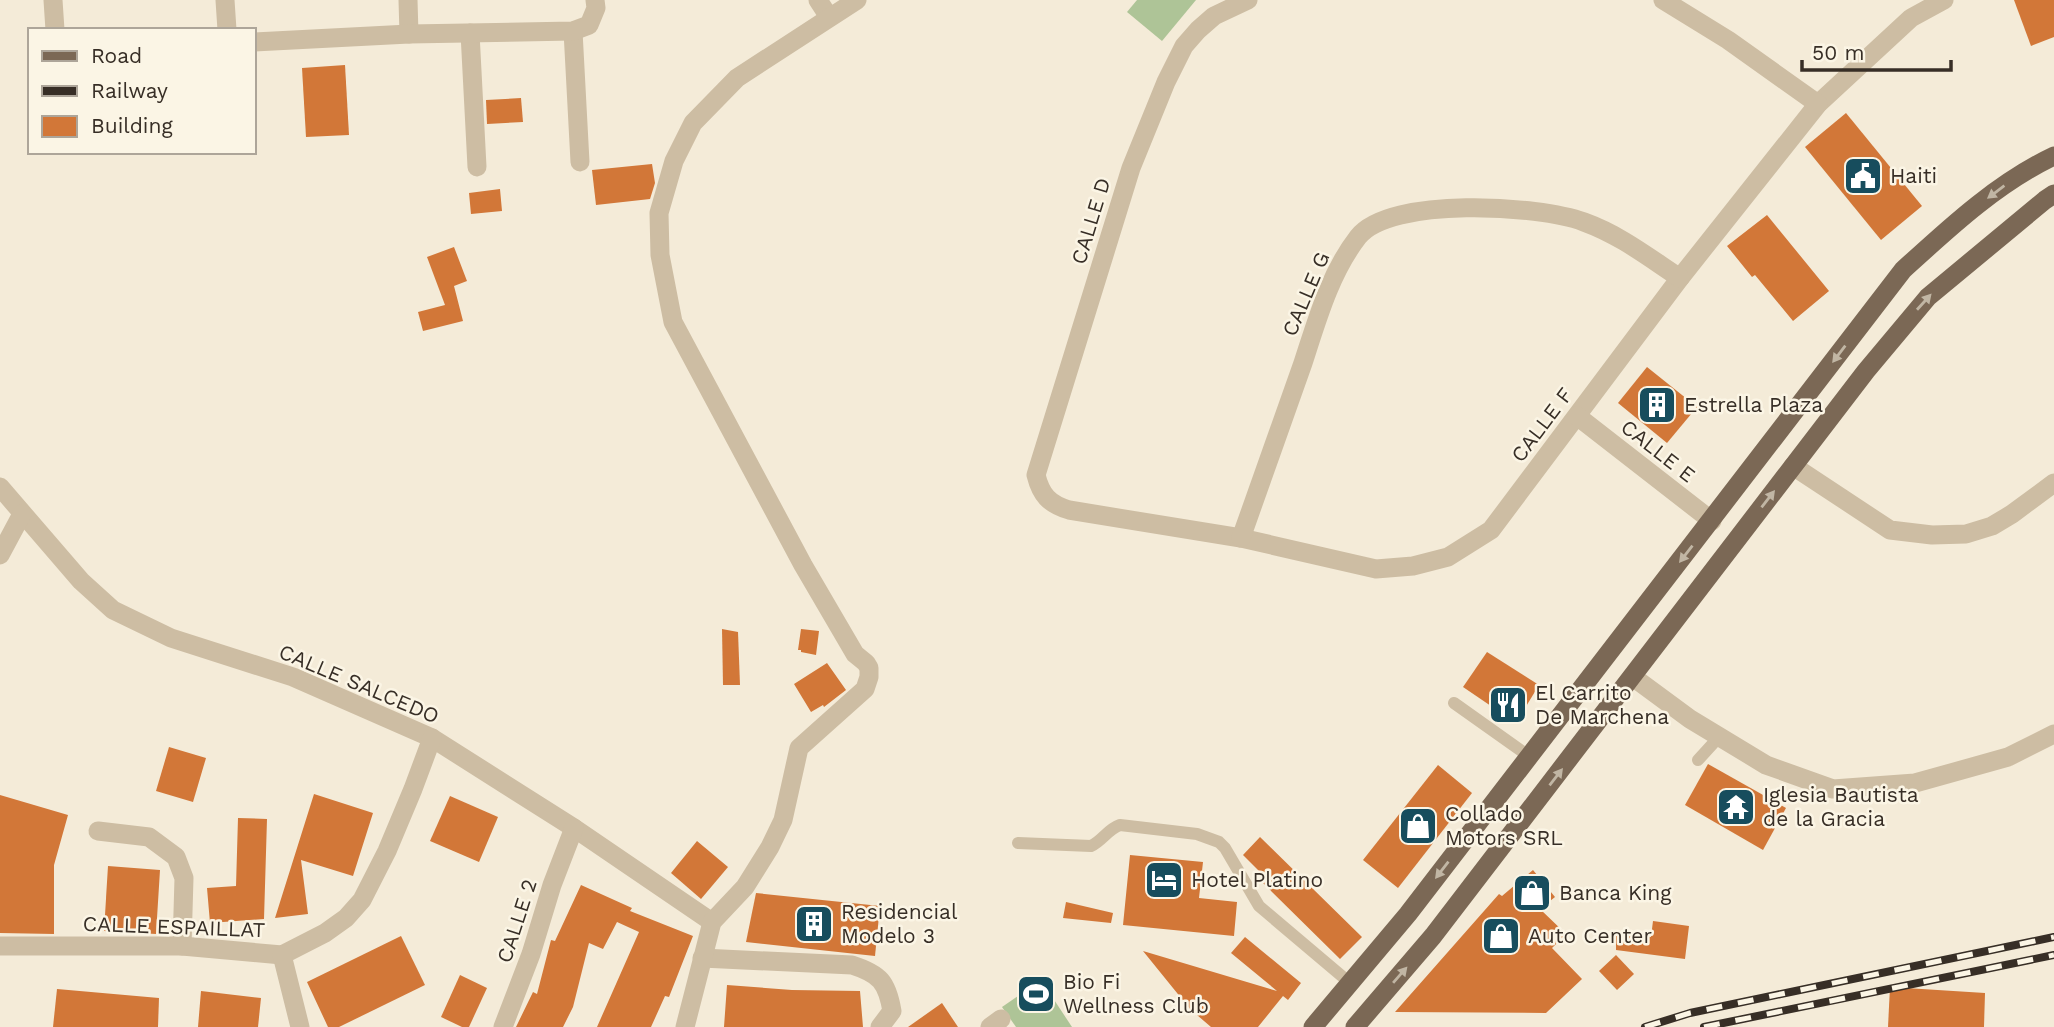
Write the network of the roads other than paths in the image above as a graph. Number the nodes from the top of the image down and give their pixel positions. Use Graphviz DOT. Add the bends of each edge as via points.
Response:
graph roads {
  1 [pos="53,0"];
  2 [pos="225,0"];
  3 [pos="408,0"];
  4 [pos="595,0"];
  5 [pos="818,0"];
  6 [pos="857,0"];
  7 [pos="1248,0"];
  8 [pos="1663,0"];
  9 [pos="1944,0"];
  10 [pos="830,17"];
  11 [pos="55,28"];
  12 [pos="227,28"];
  13 [pos="581,28"];
  14 [pos="470,33"];
  15 [pos="409,34"];
  16 [pos="256,42"];
  17 [pos="1818,104"];
  18 [pos="2054,156"];
  19 [pos="580,162"];
  20 [pos="477,167"];
  21 [pos="2054,194"];
  22 [pos="1679,278"];
  23 [pos="1577,416"];
  24 [pos="1793,466"];
  25 [pos="2054,482"];
  26 [pos="0,487"];
  27 [pos="1040,491"];
  28 [pos="22,514"];
  29 [pos="1712,521"];
  30 [pos="1241,538"];
  31 [pos="0,555"];
  32 [pos="1633,677"];
  33 [pos="1454,703"];
  34 [pos="2054,734"];
  35 [pos="1719,737"];
  36 [pos="432,738"];
  37 [pos="1530,757"];
  38 [pos="1698,760"];
  39 [pos="574,828"];
  40 [pos="98,831"];
  41 [pos="1018,843"];
  42 [pos="712,922"];
  43 [pos="0,946"];
  44 [pos="183,946"];
  45 [pos="282,954"];
  46 [pos="702,958"];
  47 [pos="1350,983"];
  48 [pos="300,1027"];
  49 [pos="503,1027"];
  50 [pos="685,1027"];
  51 [pos="880,1027"];
  52 [pos="1313,1027"];
  53 [pos="1355,1027"];
  1 -- 11 [label="street"];
  2 -- 12 [label="street"];
  3 -- 15 [label="street"];
  4 -- 13 [label="street" via="596,8"];
  5 -- 10 [label="street"];
  6 -- 10 [label="street"];
  7 -- 27 [label="street, CALLE D" via="1214,16 1198,30 1184,46 1166,82 1131,168 1046,442 1036,475"];
  8 -- 17 [label="street"];
  9 -- 17 [label="street, CALLE F" via="1912,18"];
  10 -- 42 [label="street" via="737,78 693,122 674,161 659,213 660,255 673,322 803,565 870,673 865,689 799,748 783,820 770,847 745,887"];
  13 -- 14 [label="street"];
  13 -- 19 [label="street"];
  14 -- 15 [label="street"];
  14 -- 20 [label="street"];
  15 -- 16 [label="street"];
  17 -- 22 [label="street, CALLE F"];
  18 -- 29 [label="main road, one-way" via="2027,169 1950,227 1903,270"];
  24 -- 21 [label="main road, one-way" via="1928,296"];
  22 -- 23 [label="street, CALLE F"];
  22 -- 30 [label="street, CALLE G" via="1619,236 1581,220 1540,211 1433,209 1384,219 1360,234 1338,268"];
  23 -- 29 [label="street, CALLE E"];
  23 -- 30 [label="street, CALLE F" via="1491,530 1448,557 1376,569"];
  24 -- 25 [label="street" via="1890,530 1931,535 1966,534 1992,526"];
  32 -- 24 [label="main road, one-way"];
  26 -- 28 [label="street, CALLE SALCEDO"];
  27 -- 30 [label="street, CALLE F" via="1055,506 1069,510"];
  28 -- 31 [label="street"];
  28 -- 36 [label="street, CALLE SALCEDO" via="113,610 171,638 293,677"];
  29 -- 37 [label="main road, one-way"];
  32 -- 35 [label="street"];
  53 -- 32 [label="main road, one-way" via="1433,936"];
  33 -- 37 [label="lane"];
  34 -- 35 [label="street" via="2008,757 1915,783 1833,789 1766,765"];
  35 -- 38 [label="lane"];
  36 -- 39 [label="street, CALLE SALCEDO"];
  36 -- 45 [label="street, CALLE ESPAILLAT" via="387,851 362,900 325,933"];
  37 -- 47 [label="main road, one-way"];
  39 -- 42 [label="street, CALLE SALCEDO"];
  39 -- 49 [label="street, CALLE 2"];
  40 -- 44 [label="street" via="149,837 176,857 184,878"];
  41 -- 47 [label="lane" via="1091,846 1120,825 1211,838 1225,848 1259,906"];
  42 -- 46 [label="street"];
  43 -- 44 [label="street, CALLE ESPAILLAT"];
  44 -- 45 [label="street, CALLE ESPAILLAT"];
  45 -- 48 [label="street"];
  46 -- 50 [label="street"];
  46 -- 51 [label="street" via="852,965 873,972 888,989 892,1011"];
  47 -- 52 [label="main road"];
}
